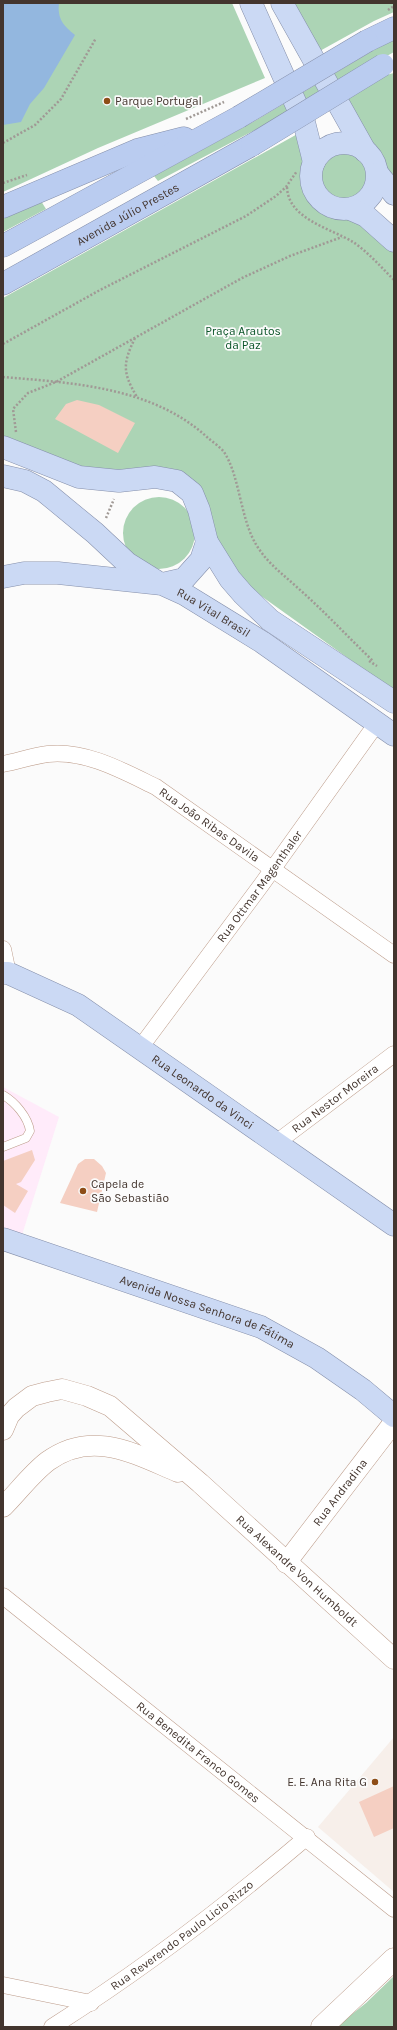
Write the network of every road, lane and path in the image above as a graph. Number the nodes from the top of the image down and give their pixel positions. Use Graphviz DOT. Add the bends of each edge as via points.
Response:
graph roads {
  1 [pos="251,3"];
  2 [pos="282,3"];
  3 [pos="394,28"];
  4 [pos="96,38"];
  5 [pos="391,62"];
  6 [pos="215,130"];
  7 [pos="3,143"];
  8 [pos="365,151"];
  9 [pos="306,164"];
  10 [pos="378,174"];
  11 [pos="286,187"];
  12 [pos="394,194"];
  13 [pos="3,207"];
  14 [pos="350,209"];
  15 [pos="342,237"];
  16 [pos="394,241"];
  17 [pos="3,246"];
  18 [pos="394,280"];
  19 [pos="3,284"];
  20 [pos="135,338"];
  21 [pos="3,344"];
  22 [pos="56,382"];
  23 [pos="137,397"];
  24 [pos="3,447"];
  25 [pos="3,476"];
  26 [pos="119,481"];
  27 [pos="95,533"];
  28 [pos="207,542"];
  29 [pos="3,577"];
  30 [pos="162,584"];
  31 [pos="394,702"];
  32 [pos="385,729"];
  33 [pos="3,764"];
  34 [pos="272,870"];
  35 [pos="3,949"];
  36 [pos="394,955"];
  37 [pos="6,973"];
  38 [pos="140,1048"];
  39 [pos="394,1054"];
  40 [pos="3,1095"];
  41 [pos="276,1143"];
  42 [pos="3,1147"];
  43 [pos="394,1225"];
  44 [pos="3,1240"];
  45 [pos="394,1416"];
  46 [pos="394,1422"];
  47 [pos="3,1430"];
  48 [pos="200,1483"];
  49 [pos="3,1507"];
  50 [pos="286,1563"];
  51 [pos="3,1596"];
  52 [pos="394,1659"];
  53 [pos="307,1837"];
  54 [pos="394,1909"];
  55 [pos="394,1959"];
  56 [pos="3,1985"];
  57 [pos="91,2002"];
  58 [pos="52,2027"];
  59 [pos="322,2027"];
  1 -- 9 [label="main road" via="304,122"];
  2 -- 8 [label="main road"];
  3 -- 6 [label="highway, bridge" via="367,41"];
  4 -- 7 [label="path" via="61,99 35,125"];
  5 -- 19 [label="highway, Avenida Júlio Prestes, bridge" via="252,145"];
  6 -- 13 [label="highway" via="137,150"];
  6 -- 17 [label="highway"];
  8 -- 9 [label="main road" via="352,144 340,143 330,146"];
  8 -- 10 [label="main road" via="376,164"];
  9 -- 11 [label="path"];
  9 -- 14 [label="main road" via="311,172 315,192 321,200 329,206"];
  10 -- 12 [label="main road"];
  10 -- 14 [label="main road" via="377,184 370,197 359,206"];
  11 -- 15 [label="path" via="293,208"];
  11 -- 21 [label="path" via="246,216 100,290"];
  14 -- 16 [label="main road" via="366,216"];
  15 -- 18 [label="path" via="368,254"];
  15 -- 20 [label="path" via="290,256 242,278"];
  20 -- 22 [label="path"];
  20 -- 23 [label="path" via="128,353 125,370"];
  24 -- 26 [label="main road" via="79,477"];
  25 -- 27 [label="main road" via="44,491"];
  26 -- 27 [label="path" via="105,520"];
  26 -- 28 [label="main road" via="155,477 177,481 192,493"];
  27 -- 30 [label="main road" via="127,563"];
  28 -- 30 [label="main road" via="201,560 184,579"];
  28 -- 31 [label="main road" via="230,579 270,620"];
  29 -- 30 [label="main road, Rua Vital Brasil" via="24,573 58,573"];
  30 -- 32 [label="main road, Rua Vital Brasil" via="184,594 262,642"];
  32 -- 34 [label="street, Rua Ottmar Magenthaler"];
  33 -- 34 [label="street, Rua João Ribas Davila" via="49,754 83,756 121,770 156,787"];
  34 -- 36 [label="street, Rua João Ribas Davila"];
  34 -- 38 [label="street, Rua Ottmar Magenthaler"];
  35 -- 37 [label="street"];
  37 -- 38 [label="main road, Rua Leonardo da Vinci" via="78,1005"];
  38 -- 41 [label="main road, Rua Leonardo da Vinci"];
  39 -- 41 [label="street, Rua Nestor Moreira"];
  40 -- 42 [label="lane" via="10,1099 29,1123 30,1131 26,1138"];
  41 -- 43 [label="main road, Rua Leonardo da Vinci"];
  44 -- 45 [label="main road, Avenida Nossa Senhora de Fátima" via="261,1327 324,1362"];
  46 -- 50 [label="street, Rua Andradina"];
  47 -- 48 [label="street, Rua Alexandre Von Humboldt" via="9,1416 32,1396 62,1390 74,1393 110,1406"];
  48 -- 49 [label="street, Rua Alexandre Von Humboldt" via="143,1457 108,1446 92,1445 76,1447 47,1462"];
  48 -- 50 [label="street, Rua Alexandre Von Humboldt"];
  50 -- 52 [label="street, Rua Alexandre Von Humboldt"];
  51 -- 53 [label="street, Rua Benedita Franco Gomes"];
  53 -- 54 [label="street, Rua Benedita Franco Gomes"];
  53 -- 57 [label="street, Rua Reverendo Paulo Licio Rizzo" via="173,1946"];
  55 -- 59 [label="main road"];
  56 -- 57 [label="street"];
  57 -- 58 [label="street, Rua Reverendo Paulo Licio Rizzo"];
}
